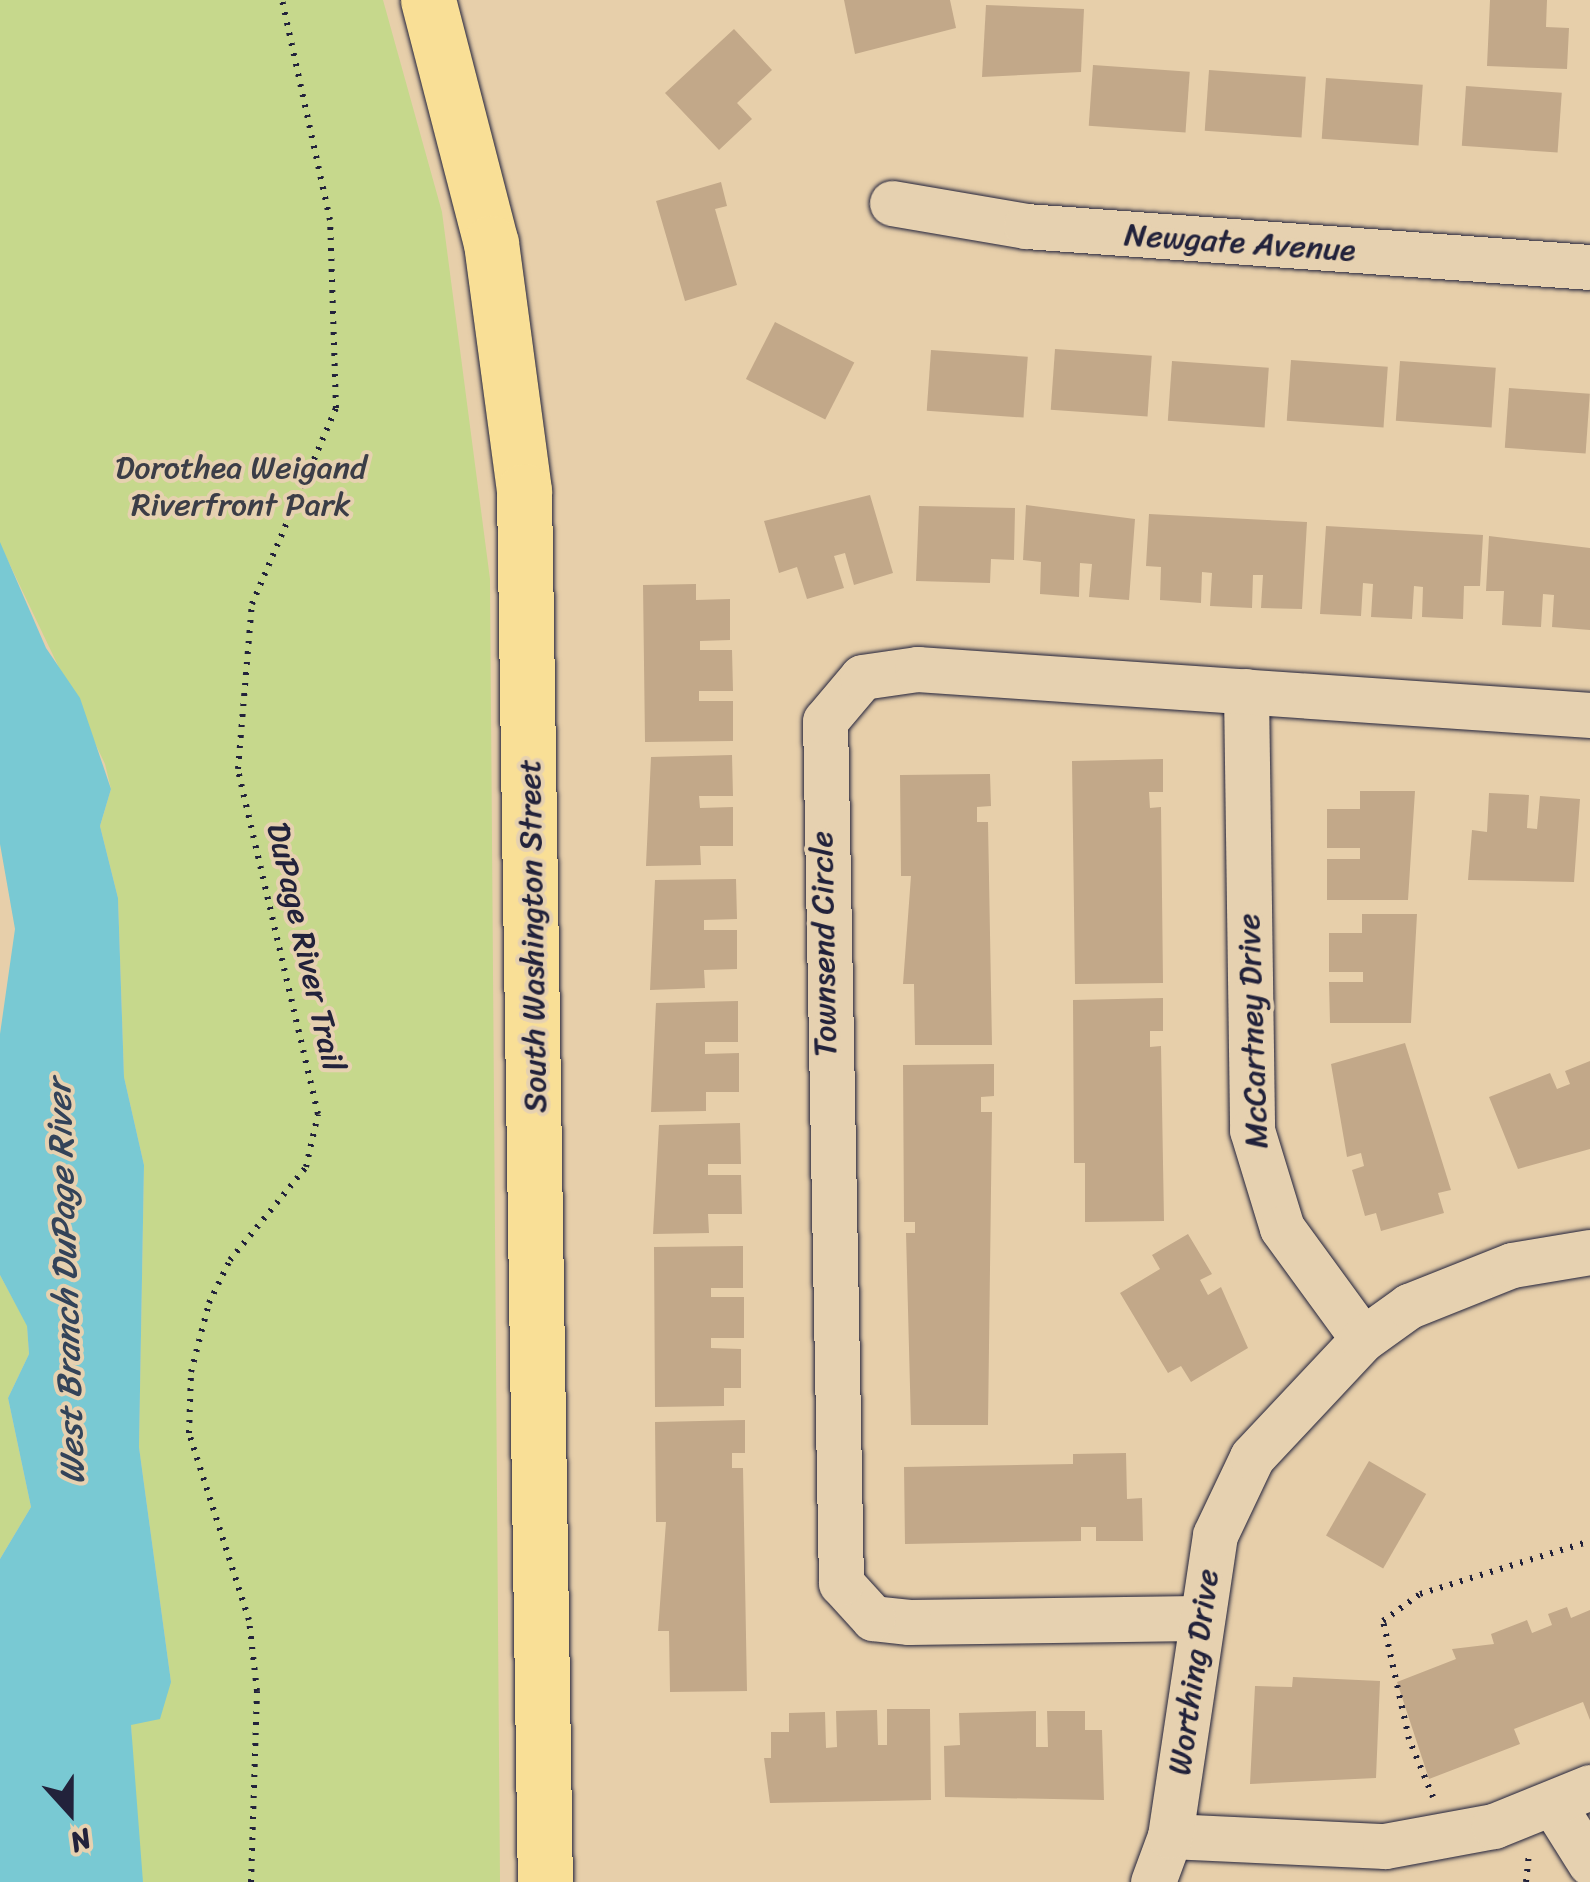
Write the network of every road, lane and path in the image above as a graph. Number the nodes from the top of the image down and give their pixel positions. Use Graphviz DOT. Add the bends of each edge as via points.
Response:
graph roads {
  1 [pos="282,0"];
  2 [pos="428,0"];
  3 [pos="892,203"];
  4 [pos="1590,268"];
  5 [pos="1246,691"];
  6 [pos="1590,715"];
  7 [pos="1590,1252"];
  8 [pos="1363,1339"];
  9 [pos="1590,1541"];
  10 [pos="1197,1618"];
  11 [pos="1572,1796"];
  12 [pos="1440,1814"];
  13 [pos="1170,1836"];
  14 [pos="1529,1853"];
  15 [pos="1590,1863"];
  16 [pos="251,1882"];
  17 [pos="544,1882"];
  18 [pos="1153,1882"];
  19 [pos="1526,1882"];
  1 -- 16 [label="path, DuPage River Trail" via="330,220 336,408 252,604 238,770 318,1114 306,1167 230,1260 209,1302 190,1417 249,1620 257,1691"];
  2 -- 17 [label="main road, South Washington Street" via="494,261 524,491"];
  3 -- 4 [label="street, Newgate Avenue" via="1026,226"];
  5 -- 6 [label="street, Townsend Circle"];
  5 -- 8 [label="street, McCartney Drive" via="1252,1130 1288,1238"];
  5 -- 10 [label="street, Townsend Circle" via="884,670 836,700 821,750 841,1582 874,1618 909,1622"];
  7 -- 8 [label="street, Worthing Drive" via="1455,1283"];
  8 -- 10 [label="street, Worthing Drive" via="1252,1457 1215,1535"];
  9 -- 12 [label="path" via="1420,1594 1383,1621 1409,1740"];
  10 -- 13 [label="street, Worthing Drive"];
  11 -- 13 [label="street" via="1385,1846"];
  11 -- 15 [label="street"];
  13 -- 18 [label="street, Worthing Drive"];
  14 -- 19 [label="path"];
}
